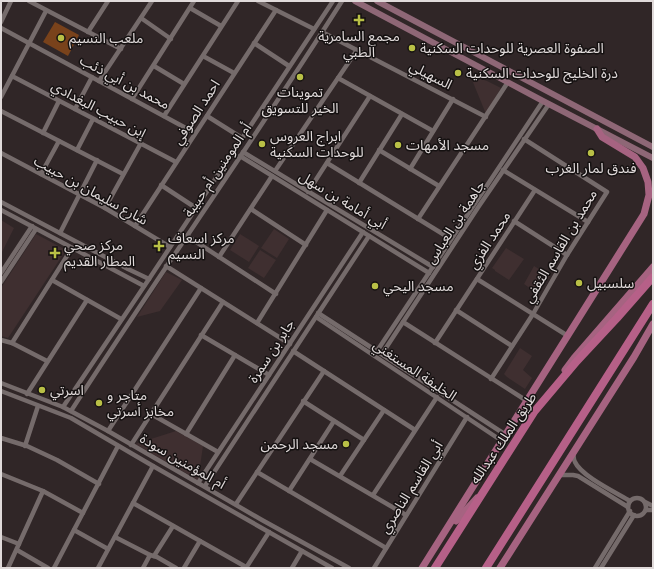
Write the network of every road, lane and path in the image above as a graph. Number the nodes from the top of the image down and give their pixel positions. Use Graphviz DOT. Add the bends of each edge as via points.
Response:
graph roads {
  1 [pos="11,1"];
  2 [pos="29,1"];
  3 [pos="152,1"];
  4 [pos="194,1"];
  5 [pos="238,1"];
  6 [pos="258,1"];
  7 [pos="333,1"];
  8 [pos="342,1"];
  9 [pos="355,1"];
  10 [pos="377,1"];
  11 [pos="106,2"];
  12 [pos="190,8"];
  13 [pos="276,10"];
  14 [pos="46,11"];
  15 [pos="141,18"];
  16 [pos="1,22"];
  17 [pos="221,26"];
  18 [pos="1,28"];
  19 [pos="314,29"];
  20 [pos="88,32"];
  21 [pos="322,32"];
  22 [pos="171,39"];
  23 [pos="29,43"];
  24 [pos="254,43"];
  25 [pos="121,49"];
  26 [pos="357,50"];
  27 [pos="203,56"];
  28 [pos="154,66"];
  29 [pos="289,66"];
  30 [pos="234,73"];
  31 [pos="12,76"];
  32 [pos="92,77"];
  33 [pos="338,78"];
  34 [pos="99,81"];
  35 [pos="508,82"];
  36 [pos="184,84"];
  37 [pos="370,96"];
  38 [pos="1,97"];
  39 [pos="132,99"];
  40 [pos="453,99"];
  41 [pos="59,101"];
  42 [pos="546,102"];
  43 [pos="75,109"];
  44 [pos="1,111"];
  45 [pos="402,114"];
  46 [pos="164,116"];
  47 [pos="207,116"];
  48 [pos="486,116"];
  49 [pos="93,119"];
  50 [pos="598,129"];
  51 [pos="433,131"];
  52 [pos="43,133"];
  53 [pos="195,133"];
  54 [pos="242,138"];
  55 [pos="524,139"];
  56 [pos="58,141"];
  57 [pos="141,143"];
  58 [pos="653,147"];
  59 [pos="77,150"];
  60 [pos="379,150"];
  61 [pos="243,152"];
  62 [pos="1,153"];
  63 [pos="240,156"];
  64 [pos="653,158"];
  65 [pos="97,160"];
  66 [pos="176,162"];
  67 [pos="327,163"];
  68 [pos="410,168"];
  69 [pos="503,170"];
  70 [pos="275,171"];
  71 [pos="41,174"];
  72 [pos="123,174"];
  73 [pos="272,176"];
  74 [pos="359,183"];
  75 [pos="161,186"];
  76 [pos="439,186"];
  77 [pos="535,190"];
  78 [pos="308,192"];
  79 [pos="79,194"];
  80 [pos="1,202"];
  81 [pos="105,208"];
  82 [pos="196,208"];
  83 [pos="251,209"];
  84 [pos="1,210"];
  85 [pos="327,210"];
  86 [pos="418,219"];
  87 [pos="514,222"];
  88 [pos="588,222"];
  89 [pos="32,226"];
  90 [pos="135,226"];
  91 [pos="36,229"];
  92 [pos="363,232"];
  93 [pos="60,233"];
  94 [pos="187,236"];
  95 [pos="369,236"];
  96 [pos="451,239"];
  97 [pos="306,244"];
  98 [pos="170,247"];
  99 [pos="72,248"];
  100 [pos="567,255"];
  101 [pos="219,257"];
  102 [pos="166,266"];
  103 [pos="433,267"];
  104 [pos="653,267"];
  105 [pos="1,273"];
  106 [pos="429,273"];
  107 [pos="653,277"];
  108 [pos="149,278"];
  109 [pos="476,279"];
  110 [pos="52,280"];
  111 [pos="1,282"];
  112 [pos="144,286"];
  113 [pos="201,288"];
  114 [pos="276,294"];
  115 [pos="87,300"];
  116 [pos="223,302"];
  117 [pos="653,304"];
  118 [pos="456,310"];
  119 [pos="533,314"];
  120 [pos="317,315"];
  121 [pos="121,319"];
  122 [pos="403,322"];
  123 [pos="257,323"];
  124 [pos="653,324"];
  125 [pos="202,335"];
  126 [pos="568,336"];
  127 [pos="1,340"];
  128 [pos="12,343"];
  129 [pos="435,343"];
  130 [pos="290,344"];
  131 [pos="512,346"];
  132 [pos="293,351"];
  133 [pos="377,351"];
  134 [pos="382,354"];
  135 [pos="235,355"];
  136 [pos="47,361"];
  137 [pos="324,371"];
  138 [pos="269,375"];
  139 [pos="491,379"];
  140 [pos="1,383"];
  141 [pos="1,392"];
  142 [pos="27,394"];
  143 [pos="437,397"];
  144 [pos="527,401"];
  145 [pos="303,402"];
  146 [pos="38,406"];
  147 [pos="63,407"];
  148 [pos="384,410"];
  149 [pos="71,411"];
  150 [pos="534,412"];
  151 [pos="151,414"];
  152 [pos="466,417"];
  153 [pos="334,421"];
  154 [pos="415,430"];
  155 [pos="108,431"];
  156 [pos="186,434"];
  157 [pos="1,438"];
  158 [pos="504,438"];
  159 [pos="364,440"];
  160 [pos="131,445"];
  161 [pos="25,446"];
  162 [pos="118,446"];
  163 [pos="218,452"];
  164 [pos="573,452"];
  165 [pos="310,458"];
  166 [pos="152,466"];
  167 [pos="257,472"];
  168 [pos="2,474"];
  169 [pos="558,475"];
  170 [pos="340,476"];
  171 [pos="1,481"];
  172 [pos="198,483"];
  173 [pos="99,484"];
  174 [pos="205,486"];
  175 [pos="43,491"];
  176 [pos="288,491"];
  177 [pos="482,492"];
  178 [pos="373,496"];
  179 [pos="630,502"];
  180 [pos="645,502"];
  181 [pos="133,504"];
  182 [pos="236,504"];
  183 [pos="653,506"];
  184 [pos="646,510"];
  185 [pos="653,510"];
  186 [pos="631,511"];
  187 [pos="83,513"];
  188 [pos="406,515"];
  189 [pos="173,526"];
  190 [pos="74,530"];
  191 [pos="269,532"];
  192 [pos="507,534"];
  193 [pos="442,536"];
  194 [pos="1,537"];
  195 [pos="115,537"];
  196 [pos="517,540"];
  197 [pos="200,541"];
  198 [pos="19,544"];
  199 [pos="108,548"];
  200 [pos="386,548"];
  201 [pos="17,550"];
  202 [pos="302,551"];
  203 [pos="152,556"];
  204 [pos="8,568"];
  205 [pos="48,568"];
  206 [pos="54,568"];
  207 [pos="98,568"];
  208 [pos="142,568"];
  209 [pos="176,568"];
  210 [pos="184,568"];
  211 [pos="246,568"];
  212 [pos="292,568"];
  213 [pos="332,568"];
  214 [pos="349,568"];
  215 [pos="374,568"];
  216 [pos="422,568"];
  217 [pos="435,568"];
  218 [pos="486,568"];
  219 [pos="500,568"];
  220 [pos="595,568"];
  221 [pos="601,568"];
  1 -- 16 [label="street"];
  2 -- 14 [label="street"];
  3 -- 15 [label="street"];
  4 -- 12 [label="street"];
  5 -- 17 [label="street"];
  6 -- 13 [label="street"];
  7 -- 19 [label="street, أم المومنين أم حبيبة"];
  8 -- 21 [label="street, أم المومنين أم حبيبة"];
  9 -- 35 [label="main road"];
  10 -- 58 [label="main road"];
  11 -- 20 [label="street"];
  12 -- 17 [label="street"];
  12 -- 22 [label="street"];
  13 -- 19 [label="street"];
  13 -- 24 [label="street, احمد الصوفي"];
  14 -- 20 [label="street"];
  14 -- 23 [label="street"];
  15 -- 22 [label="street"];
  15 -- 25 [label="street"];
  17 -- 27 [label="street"];
  18 -- 23 [label="street, محمد بن أبي ذئب"];
  19 -- 29 [label="street, أم المومنين أم حبيبة"];
  20 -- 25 [label="street"];
  21 -- 26 [label="street, السهيلي"];
  21 -- 61 [label="street, أم المومنين أم حبيبة"];
  22 -- 28 [label="street"];
  23 -- 31 [label="street"];
  23 -- 32 [label="street, محمد بن أبي ذئب"];
  24 -- 29 [label="street"];
  24 -- 30 [label="street, احمد الصوفي"];
  25 -- 34 [label="street"];
  26 -- 33 [label="street"];
  26 -- 40 [label="street, السهيلي"];
  27 -- 30 [label="street"];
  27 -- 36 [label="street"];
  28 -- 36 [label="street"];
  28 -- 39 [label="street"];
  29 -- 54 [label="street, أم المومنين أم حبيبة"];
  30 -- 47 [label="street, احمد الصوفي"];
  31 -- 38 [label="street"];
  31 -- 41 [label="street, إبن حبيب البغدادي"];
  32 -- 34 [label="street, محمد بن أبي ذئب"];
  32 -- 43 [label="street"];
  33 -- 37 [label="street"];
  33 -- 70 [label="street"];
  34 -- 39 [label="street, محمد بن أبي ذئب"];
  35 -- 42 [label="main road"];
  35 -- 48 [label="street"];
  36 -- 46 [label="street"];
  37 -- 45 [label="street"];
  37 -- 67 [label="street"];
  39 -- 46 [label="street, محمد بن أبي ذئب"];
  40 -- 48 [label="street, السهيلي"];
  40 -- 51 [label="street"];
  41 -- 43 [label="street, إبن حبيب البغدادي"];
  41 -- 52 [label="street"];
  42 -- 50 [label="main road"];
  42 -- 55 [label="street, جاهمة بن العباس"];
  42 -- 96 [label="street, جاهمة بن العباس"];
  43 -- 49 [label="street, إبن حبيب البغدادي"];
  44 -- 52 [label="street"];
  45 -- 51 [label="street"];
  45 -- 60 [label="street"];
  46 -- 53 [label="street, محمد بن أبي ذئب"];
  47 -- 53 [label="street, احمد الصوفي"];
  47 -- 54 [label="street"];
  48 -- 76 [label="street"];
  49 -- 57 [label="street, إبن حبيب البغدادي"];
  49 -- 59 [label="street"];
  50 -- 64 [label="main road"];
  50 -- 126 [label="main road" via="602,137 636,157 648,182 649,195 644,214"];
  51 -- 68 [label="street"];
  52 -- 56 [label="street"];
  53 -- 66 [label="street, احمد الصوفي"];
  54 -- 82 [label="street, أم المومنين أم حبيبة"];
  55 -- 69 [label="street, جاهمة بن العباس"];
  55 -- 88 [label="street, محمد بن القاسم الثقفي" via="607,192"];
  56 -- 59 [label="street"];
  56 -- 71 [label="street"];
  57 -- 66 [label="street, إبن حبيب البغدادي"];
  57 -- 72 [label="street"];
  59 -- 65 [label="street"];
  60 -- 68 [label="street"];
  60 -- 74 [label="street"];
  61 -- 63 [label="street, أم المومنين أم حبيبة"];
  61 -- 70 [label="street, أبي أمامة بن سهل"];
  62 -- 71 [label="street, شارع سليمان بن حبيب"];
  63 -- 73 [label="street, أبي أمامة بن سهل"];
  63 -- 94 [label="street, أم المومنين أم حبيبة"];
  65 -- 72 [label="street"];
  65 -- 79 [label="street"];
  66 -- 75 [label="street, احمد الصوفي"];
  67 -- 74 [label="street"];
  67 -- 78 [label="street"];
  68 -- 76 [label="street"];
  69 -- 77 [label="street"];
  69 -- 122 [label="street, جاهمة بن العباس"];
  70 -- 78 [label="street, أبي أمامة بن سهل"];
  71 -- 79 [label="street, شارع سليمان بن حبيب"];
  72 -- 81 [label="street"];
  73 -- 83 [label="street"];
  73 -- 85 [label="street, أبي أمامة بن سهل"];
  74 -- 86 [label="street"];
  75 -- 82 [label="street"];
  75 -- 90 [label="street, احمد الصوفي"];
  76 -- 86 [label="street"];
  77 -- 87 [label="street, محمد الفزي"];
  77 -- 88 [label="street"];
  78 -- 103 [label="street, أبي أمامة بن سهل"];
  79 -- 81 [label="street, شارع سليمان بن حبيب"];
  79 -- 93 [label="street"];
  80 -- 93 [label="street"];
  81 -- 90 [label="street, شارع سليمان بن حبيب"];
  82 -- 98 [label="street, أم المومنين أم حبيبة"];
  83 -- 97 [label="street"];
  83 -- 101 [label="street"];
  84 -- 89 [label="street"];
  85 -- 92 [label="street, أبي أمامة بن سهل"];
  85 -- 97 [label="street"];
  86 -- 96 [label="street"];
  87 -- 100 [label="street"];
  87 -- 109 [label="street, محمد الفزي"];
  88 -- 100 [label="street, محمد بن القاسم الثقفي"];
  89 -- 91 [label="street"];
  89 -- 105 [label="street"];
  90 -- 98 [label="street, شارع سليمان بن حبيب"];
  91 -- 99 [label="street"];
  91 -- 111 [label="street"];
  92 -- 95 [label="street, أبي أمامة بن سهل"];
  92 -- 130 [label="street, جابر بن سمرة"];
  93 -- 108 [label="street"];
  94 -- 101 [label="street"];
  94 -- 102 [label="street, أم المومنين أم حبيبة"];
  95 -- 106 [label="street, أبي أمامة بن سهل"];
  95 -- 120 [label="street, جابر بن سمرة"];
  96 -- 103 [label="street, جاهمة بن العباس"];
  97 -- 114 [label="street"];
  98 -- 108 [label="street, أم المومنين أم حبيبة"];
  99 -- 110 [label="street"];
  99 -- 112 [label="street"];
  100 -- 119 [label="street, محمد بن القاسم الثقفي"];
  101 -- 114 [label="street"];
  102 -- 113 [label="street"];
  102 -- 149 [label="street, أم المومنين أم حبيبة"];
  103 -- 106 [label="street, جاهمة بن العباس"];
  104 -- 150 [label="main road" via="574,358"];
  106 -- 133 [label="street, جاهمة بن العباس"];
  107 -- 150 [label="highway, طريق الملك عبدالله"];
  108 -- 112 [label="street, أم المومنين أم حبيبة"];
  109 -- 118 [label="street, محمد الفزي"];
  109 -- 119 [label="street"];
  110 -- 115 [label="street"];
  110 -- 128 [label="street"];
  112 -- 121 [label="street, أم المومنين أم حبيبة"];
  113 -- 116 [label="street"];
  113 -- 155 [label="street"];
  114 -- 123 [label="street"];
  115 -- 121 [label="street"];
  115 -- 136 [label="street"];
  116 -- 123 [label="street"];
  116 -- 125 [label="street"];
  117 -- 192 [label="highway"];
  118 -- 129 [label="street, محمد الفزي"];
  118 -- 131 [label="street"];
  119 -- 126 [label="street"];
  119 -- 131 [label="street, محمد بن القاسم الثقفي"];
  120 -- 132 [label="street, جابر بن سمرة"];
  120 -- 133 [label="street, الخليفة المستغني"];
  120 -- 143 [label="street, الخليفة المستغني"];
  121 -- 147 [label="street, أم المومنين أم حبيبة"];
  122 -- 129 [label="street"];
  122 -- 134 [label="street, جاهمة بن العباس"];
  123 -- 130 [label="street"];
  124 -- 164 [label="main road"];
  125 -- 135 [label="street"];
  125 -- 151 [label="street"];
  126 -- 144 [label="main road"];
  127 -- 128 [label="street"];
  128 -- 136 [label="street"];
  129 -- 139 [label="street"];
  130 -- 138 [label="street, جابر بن سمرة"];
  131 -- 139 [label="street, محمد بن القاسم الثقفي"];
  132 -- 137 [label="street"];
  132 -- 174 [label="street, جابر بن سمرة"];
  133 -- 134 [label="street, الخليفة المستغني"];
  134 -- 158 [label="street, الخليفة المستغني"];
  135 -- 138 [label="street"];
  135 -- 156 [label="street"];
  136 -- 142 [label="street"];
  137 -- 145 [label="street"];
  137 -- 148 [label="street"];
  138 -- 163 [label="street, جابر بن سمرة"];
  139 -- 144 [label="street"];
  140 -- 142 [label="street, أم المؤمنين سودة"];
  141 -- 146 [label="street, أم المؤمنين سودة"];
  142 -- 147 [label="street, أم المؤمنين سودة"];
  143 -- 152 [label="street, الخليفة المستغني"];
  143 -- 154 [label="street"];
  144 -- 158 [label="main road"];
  145 -- 153 [label="street"];
  145 -- 167 [label="street"];
  146 -- 161 [label="street"];
  146 -- 162 [label="street, أم المؤمنين سودة" via="71,418"];
  147 -- 149 [label="street, أم المؤمنين سودة"];
  148 -- 154 [label="street"];
  148 -- 159 [label="street"];
  149 -- 155 [label="street, أم المؤمنين سودة"];
  150 -- 177 [label="highway, طريق الملك عبدالله"];
  151 -- 156 [label="street"];
  151 -- 160 [label="street"];
  152 -- 158 [label="street, الخليفة المستغني"];
  152 -- 188 [label="street, أبي القاسم الناصري"];
  153 -- 159 [label="street"];
  153 -- 165 [label="street"];
  154 -- 178 [label="street"];
  155 -- 160 [label="street, أم المؤمنين سودة"];
  156 -- 163 [label="street"];
  157 -- 161 [label="street"];
  158 -- 193 [label="main road"];
  159 -- 170 [label="street"];
  160 -- 172 [label="street, أم المؤمنين سودة"];
  161 -- 173 [label="street" via="57,460"];
  162 -- 166 [label="street, أم المؤمنين سودة"];
  162 -- 173 [label="street"];
  163 -- 172 [label="street, جابر بن سمرة"];
  164 -- 169 [label="main road"];
  164 -- 179 [label="street" via="574,461 582,471"];
  165 -- 170 [label="street"];
  165 -- 176 [label="street"];
  166 -- 181 [label="street"];
  166 -- 191 [label="street, أم المؤمنين سودة"];
  167 -- 176 [label="street"];
  167 -- 182 [label="street"];
  168 -- 171 [label="street"];
  168 -- 175 [label="street"];
  169 -- 186 [label="street" via="578,476"];
  169 -- 196 [label="main road"];
  170 -- 178 [label="street"];
  172 -- 174 [label="street, أم المؤمنين سودة"];
  173 -- 187 [label="street"];
  174 -- 182 [label="street, أم المؤمنين سودة"];
  175 -- 187 [label="street"];
  175 -- 198 [label="street"];
  176 -- 200 [label="street"];
  177 -- 193 [label="main road"];
  177 -- 217 [label="highway, طريق الملك عبدالله"];
  178 -- 188 [label="street"];
  179 -- 180 [label="street" via="638,498"];
  179 -- 186 [label="street"];
  180 -- 183 [label="street"];
  180 -- 184 [label="street"];
  181 -- 189 [label="street"];
  181 -- 195 [label="street"];
  182 -- 214 [label="street, أم المؤمنين سودة"];
  184 -- 185 [label="street"];
  184 -- 186 [label="street" via="640,515"];
  186 -- 220 [label="street"];
  186 -- 221 [label="street"];
  187 -- 190 [label="street"];
  188 -- 200 [label="street, أبي القاسم الناصري"];
  189 -- 197 [label="street"];
  189 -- 203 [label="street"];
  190 -- 199 [label="street"];
  190 -- 206 [label="street"];
  191 -- 202 [label="street, أم المؤمنين سودة"];
  191 -- 211 [label="street"];
  192 -- 196 [label="main road"];
  192 -- 218 [label="highway"];
  193 -- 216 [label="main road"];
  194 -- 198 [label="street"];
  195 -- 199 [label="street"];
  195 -- 203 [label="street"];
  196 -- 219 [label="main road"];
  197 -- 210 [label="street"];
  197 -- 211 [label="street"];
  198 -- 201 [label="street"];
  199 -- 207 [label="street"];
  200 -- 215 [label="street, أبي القاسم الناصري"];
  201 -- 204 [label="street"];
  201 -- 205 [label="street"];
  202 -- 212 [label="street"];
  202 -- 213 [label="street, أم المؤمنين سودة"];
  203 -- 208 [label="street"];
  203 -- 209 [label="street"];
}
